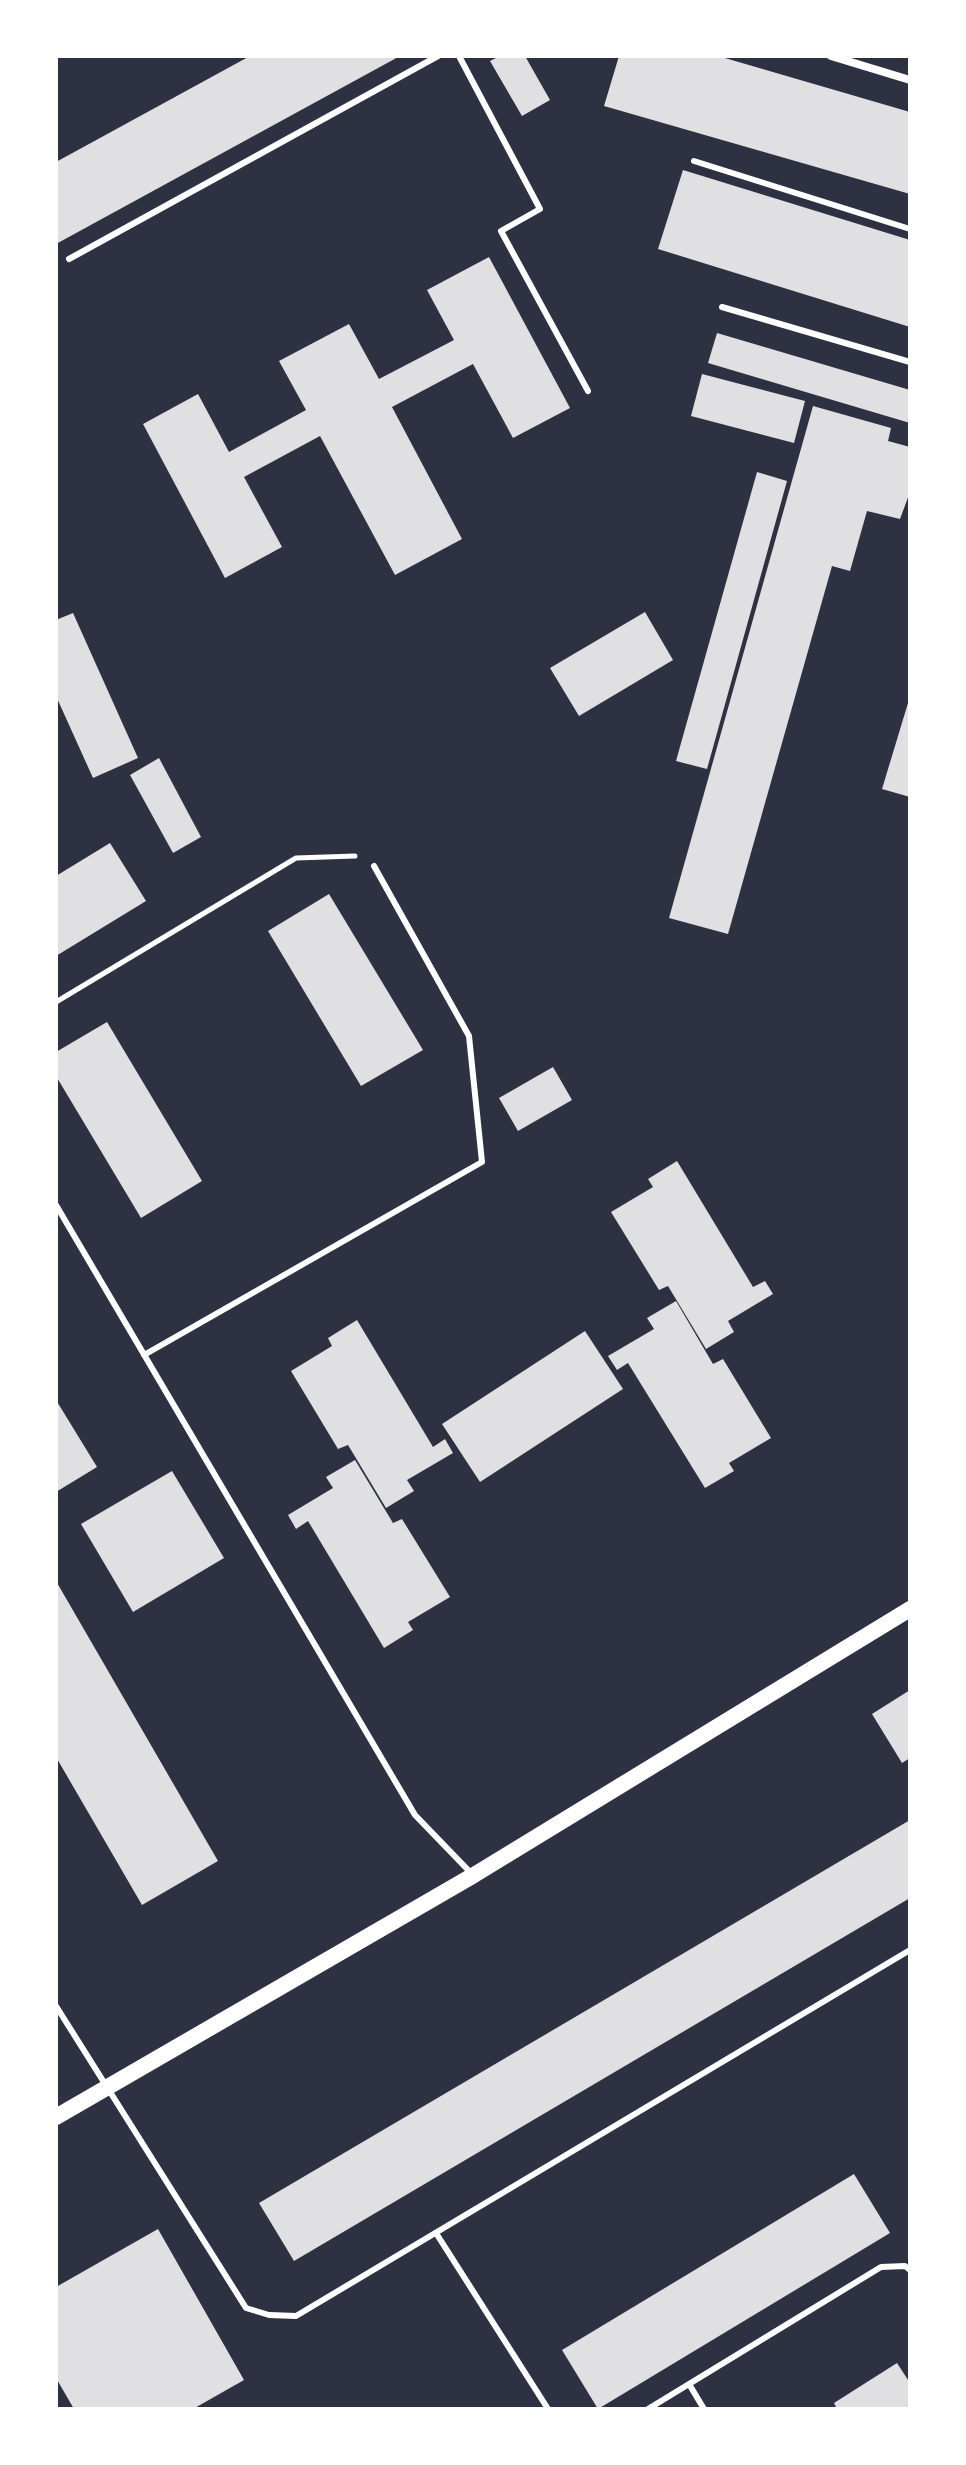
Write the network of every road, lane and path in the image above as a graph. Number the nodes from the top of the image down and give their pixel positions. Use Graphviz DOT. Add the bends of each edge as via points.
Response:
graph roads {
  1 [pos="438,56"];
  2 [pos="459,56"];
  3 [pos="831,56"];
  4 [pos="910,80"];
  5 [pos="694,161"];
  6 [pos="910,229"];
  7 [pos="69,259"];
  8 [pos="722,307"];
  9 [pos="910,362"];
  10 [pos="588,391"];
  11 [pos="374,866"];
  12 [pos="56,1002"];
  13 [pos="56,1205"];
  14 [pos="144,1355"];
  15 [pos="910,1609"];
  16 [pos="474,1875"];
  17 [pos="910,1950"];
  18 [pos="56,2006"];
  19 [pos="106,2088"];
  20 [pos="56,2117"];
  21 [pos="436,2233"];
  22 [pos="910,2270"];
  23 [pos="689,2384"];
  24 [pos="548,2409"];
  25 [pos="648,2409"];
  26 [pos="704,2409"];
  1 -- 7 [label="lane"];
  2 -- 10 [label="lane" via="540,209 501,231"];
  3 -- 4 [label="street"];
  5 -- 6 [label="lane"];
  8 -- 9 [label="lane"];
  11 -- 12 [label="path" via="352,854 296,858"];
  11 -- 14 [label="lane" via="469,1036 482,1162"];
  13 -- 14 [label="lane"];
  14 -- 16 [label="lane" via="415,1815"];
  15 -- 16 [label="main road"];
  16 -- 19 [label="main road"];
  17 -- 21 [label="lane"];
  18 -- 19 [label="lane"];
  19 -- 20 [label="main road"];
  19 -- 21 [label="lane" via="246,2308 296,2316"];
  21 -- 24 [label="lane"];
  22 -- 23 [label="lane" via="881,2267"];
  23 -- 25 [label="lane"];
  23 -- 26 [label="lane"];
}
